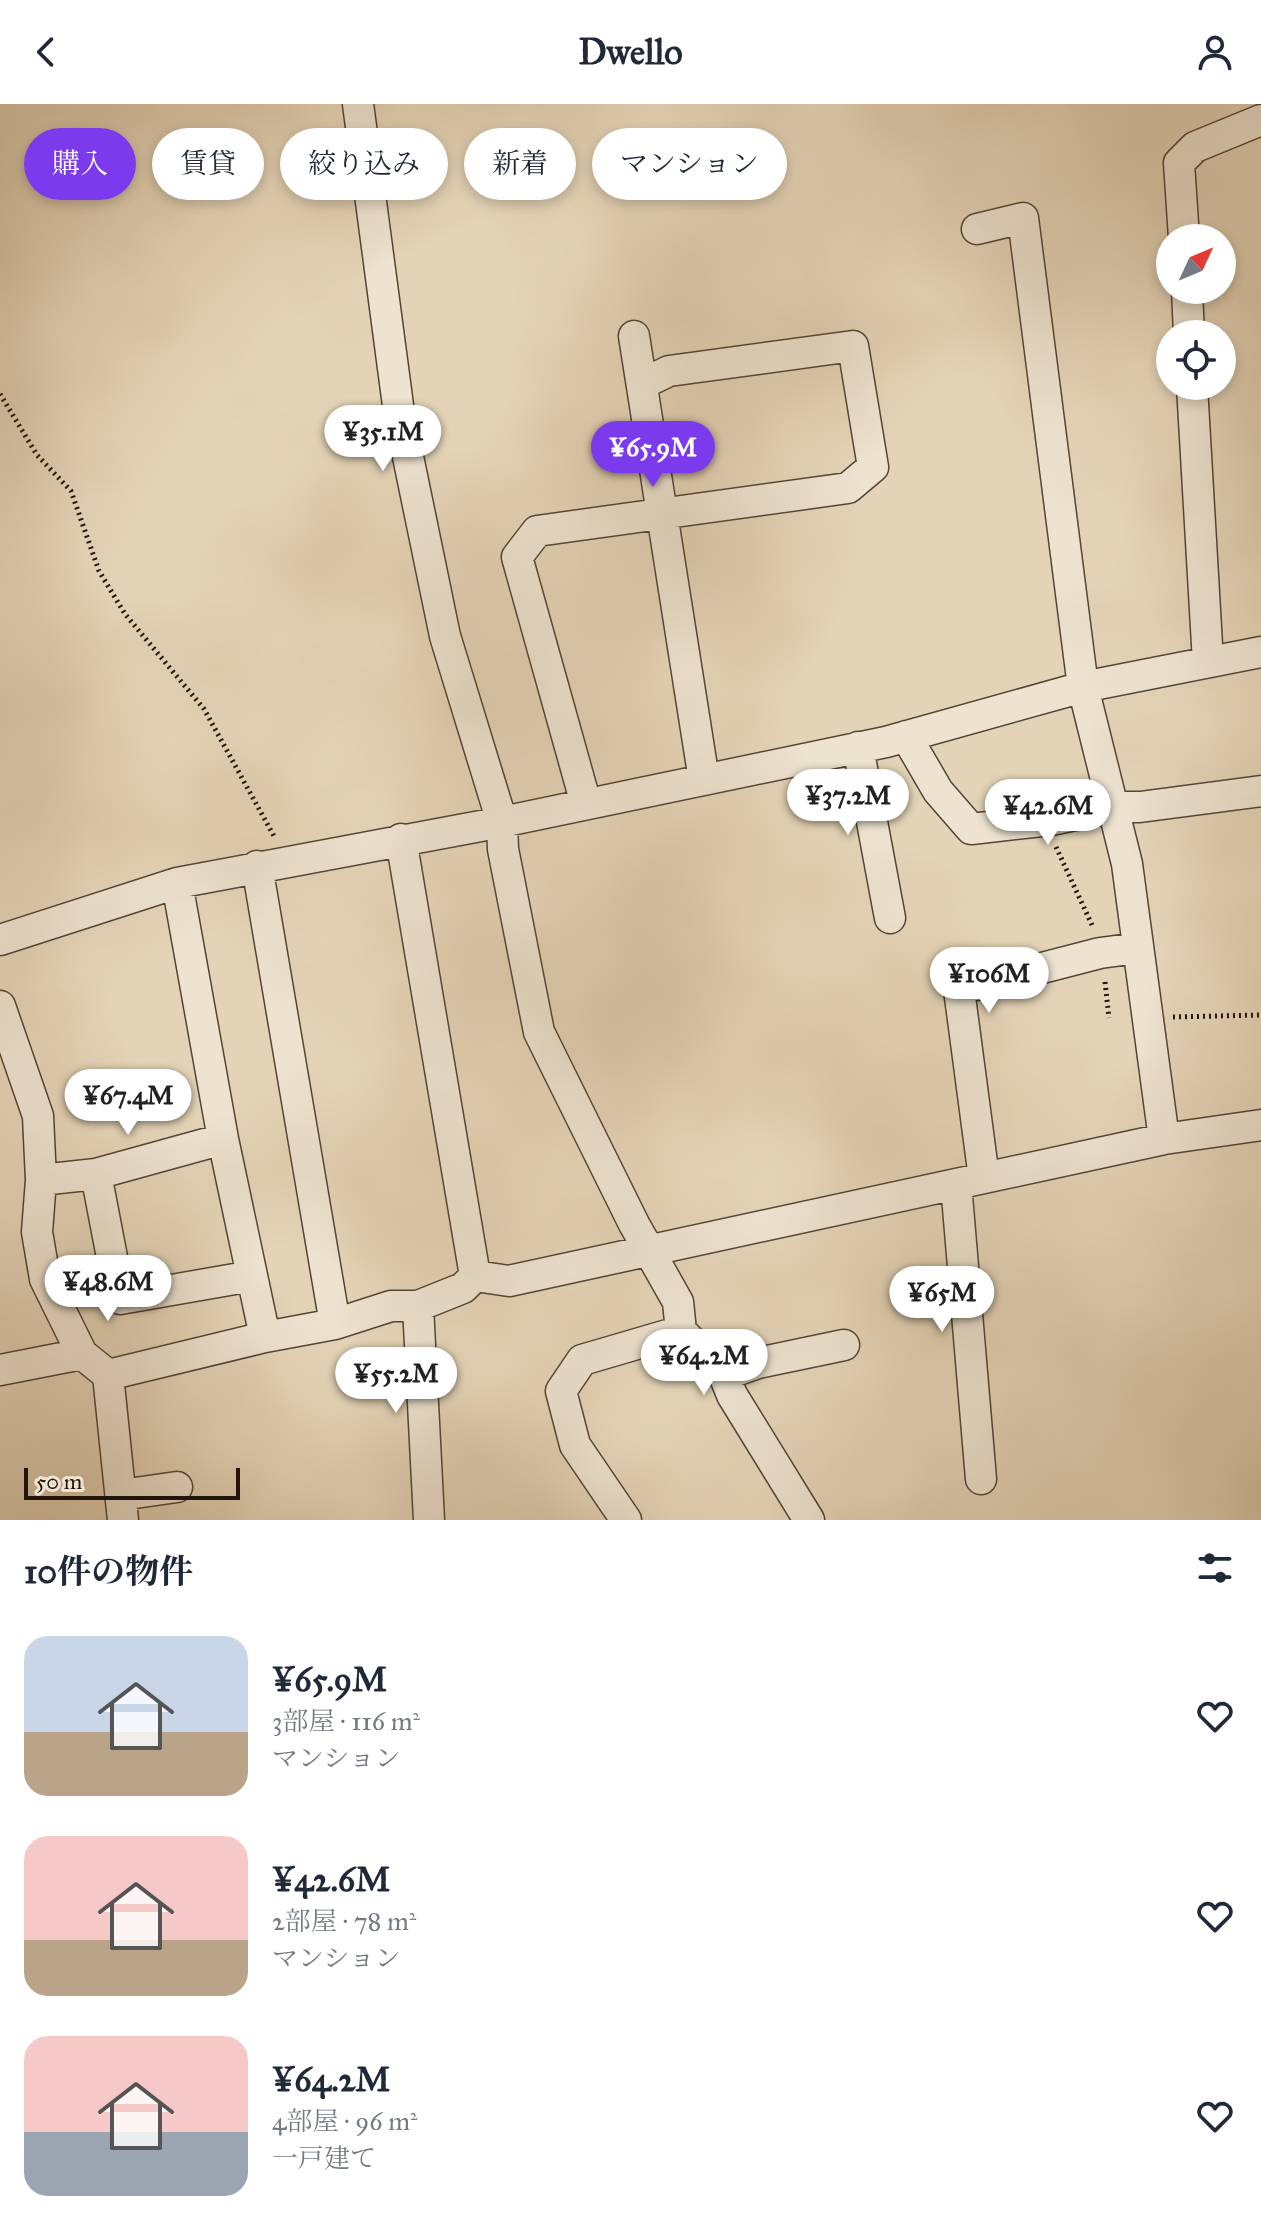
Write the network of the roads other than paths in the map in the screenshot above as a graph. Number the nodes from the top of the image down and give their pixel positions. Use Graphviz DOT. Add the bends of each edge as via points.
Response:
graph roads {
  1 [pos="358,104"];
  2 [pos="1261,120"];
  3 [pos="1183,224"];
  4 [pos="977,229"];
  5 [pos="634,336"];
  6 [pos="642,384"];
  7 [pos="1193,400"];
  8 [pos="662,515"];
  9 [pos="1261,652"];
  10 [pos="1208,662"];
  11 [pos="1083,687"];
  12 [pos="906,736"];
  13 [pos="858,747"];
  14 [pos="704,780"];
  15 [pos="1261,791"];
  16 [pos="586,804"];
  17 [pos="1113,807"];
  18 [pos="502,822"];
  19 [pos="401,839"];
  20 [pos="270,864"];
  21 [pos="177,883"];
  22 [pos="890,918"];
  23 [pos="0,940"];
  24 [pos="1138,948"];
  25 [pos="0,1006"];
  26 [pos="1261,1125"];
  27 [pos="223,1139"];
  28 [pos="1164,1139"];
  29 [pos="96,1174"];
  30 [pos="41,1180"];
  31 [pos="970,1181"];
  32 [pos="648,1250"];
  33 [pos="252,1276"];
  34 [pos="475,1276"];
  35 [pos="418,1306"];
  36 [pos="335,1324"];
  37 [pos="681,1331"];
  38 [pos="265,1337"];
  39 [pos="844,1345"];
  40 [pos="82,1354"];
  41 [pos="0,1370"];
  42 [pos="108,1375"];
  43 [pos="724,1375"];
  44 [pos="981,1479"];
  45 [pos="177,1487"];
  46 [pos="122,1507"];
  47 [pos="429,1520"];
  48 [pos="626,1520"];
  49 [pos="809,1520"];
  1 -- 18 [label="street" via="399,413 445,636"];
  2 -- 3 [label="street" via="1195,147 1179,163"];
  4 -- 11 [label="street" via="1023,218"];
  5 -- 6 [label="street"];
  6 -- 8 [label="street"];
  6 -- 8 [label="street" via="669,371 853,346 873,467 848,488"];
  7 -- 10 [label="street"];
  8 -- 14 [label="street"];
  8 -- 16 [label="street" via="537,531 517,557"];
  9 -- 10 [label="street"];
  10 -- 11 [label="street"];
  11 -- 12 [label="street"];
  11 -- 17 [label="street"];
  12 -- 13 [label="street"];
  12 -- 17 [label="street" via="938,791 971,829"];
  13 -- 14 [label="street"];
  13 -- 22 [label="street"];
  14 -- 16 [label="street"];
  15 -- 17 [label="street"];
  16 -- 18 [label="street"];
  17 -- 24 [label="street"];
  18 -- 19 [label="street"];
  18 -- 32 [label="street" via="539,1032"];
  19 -- 20 [label="street"];
  19 -- 34 [label="street"];
  20 -- 21 [label="street"];
  20 -- 36 [label="street"];
  21 -- 23 [label="street"];
  21 -- 27 [label="street"];
  24 -- 28 [label="street"];
  24 -- 31 [label="street" via="976,985 958,982"];
  25 -- 30 [label="street" via="38,1116"];
  26 -- 28 [label="street"];
  27 -- 29 [label="street"];
  27 -- 33 [label="street"];
  28 -- 31 [label="street"];
  29 -- 30 [label="street"];
  29 -- 33 [label="street" via="120,1299"];
  30 -- 40 [label="street" via="37,1232 45,1279"];
  31 -- 32 [label="street"];
  31 -- 44 [label="street"];
  32 -- 34 [label="street" via="509,1281"];
  32 -- 37 [label="street" via="678,1302"];
  33 -- 38 [label="street"];
  34 -- 35 [label="street" via="463,1288"];
  35 -- 36 [label="street" via="391,1306"];
  35 -- 47 [label="street"];
  36 -- 38 [label="street"];
  37 -- 43 [label="street"];
  37 -- 48 [label="street" via="582,1360 561,1391 575,1445"];
  38 -- 42 [label="street"];
  39 -- 43 [label="street"];
  40 -- 41 [label="street"];
  40 -- 42 [label="street"];
  42 -- 46 [label="street"];
  43 -- 49 [label="street"];
  45 -- 46 [label="street"];
}
